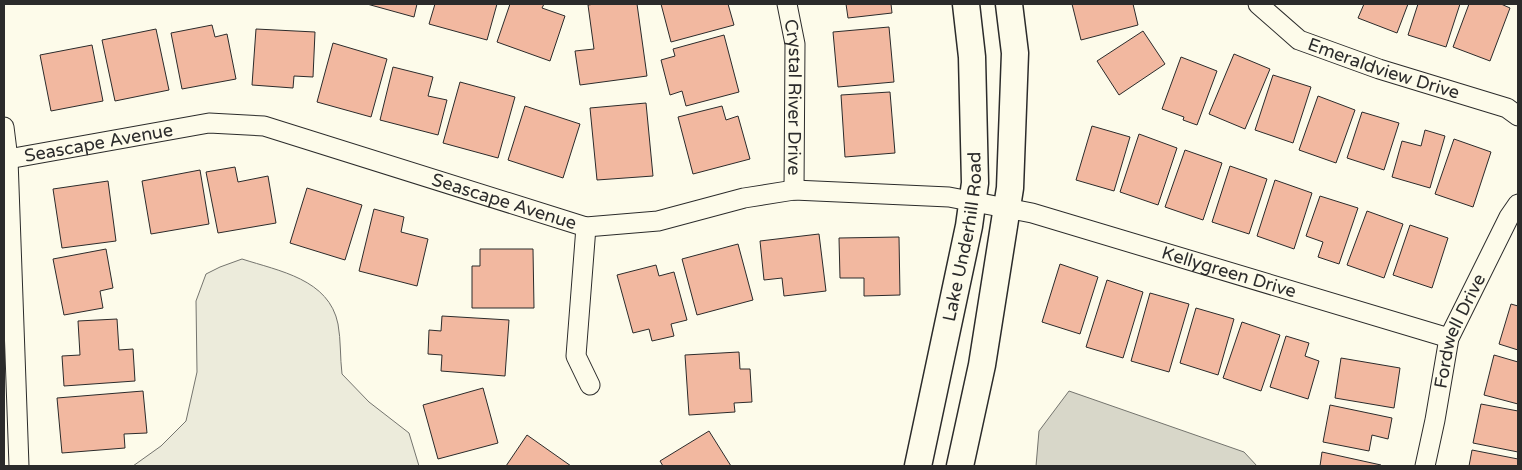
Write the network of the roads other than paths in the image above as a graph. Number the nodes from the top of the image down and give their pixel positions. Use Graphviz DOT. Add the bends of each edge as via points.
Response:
graph roads {
  1 [pos="787,4"];
  2 [pos="966,4"];
  3 [pos="1009,4"];
  4 [pos="1258,4"];
  5 [pos="1518,116"];
  6 [pos="4,127"];
  7 [pos="8,159"];
  8 [pos="794,190"];
  9 [pos="972,202"];
  10 [pos="1518,204"];
  11 [pos="1008,209"];
  12 [pos="586,227"];
  13 [pos="1449,338"];
  14 [pos="590,385"];
  15 [pos="19,466"];
  16 [pos="918,466"];
  17 [pos="960,466"];
  18 [pos="1425,466"];
  1 -- 8 [label="street, Crystal River Drive" via="795,44"];
  2 -- 9 [label="street, Lake Underhill Road" via="972,57 975,184"];
  3 -- 11 [label="street" via="1016,53"];
  4 -- 5 [label="street, Emeraldview Drive" via="1299,40 1379,69 1507,108"];
  6 -- 7 [label="street"];
  7 -- 12 [label="street, Seascape Avenue" via="209,123 264,126"];
  7 -- 15 [label="street"];
  8 -- 9 [label="street, Seascape Avenue" via="949,197"];
  8 -- 12 [label="street, Seascape Avenue" via="744,198 658,221"];
  9 -- 11 [label="street, Seascape Avenue"];
  9 -- 16 [label="street, Lake Underhill Road"];
  10 -- 13 [label="street, Fordwell Drive"];
  11 -- 13 [label="street, Kellygreen Drive" via="1032,213"];
  11 -- 17 [label="street" via="982,365"];
  12 -- 14 [label="street" via="576,356"];
  13 -- 18 [label="street, Fordwell Drive"];
}
